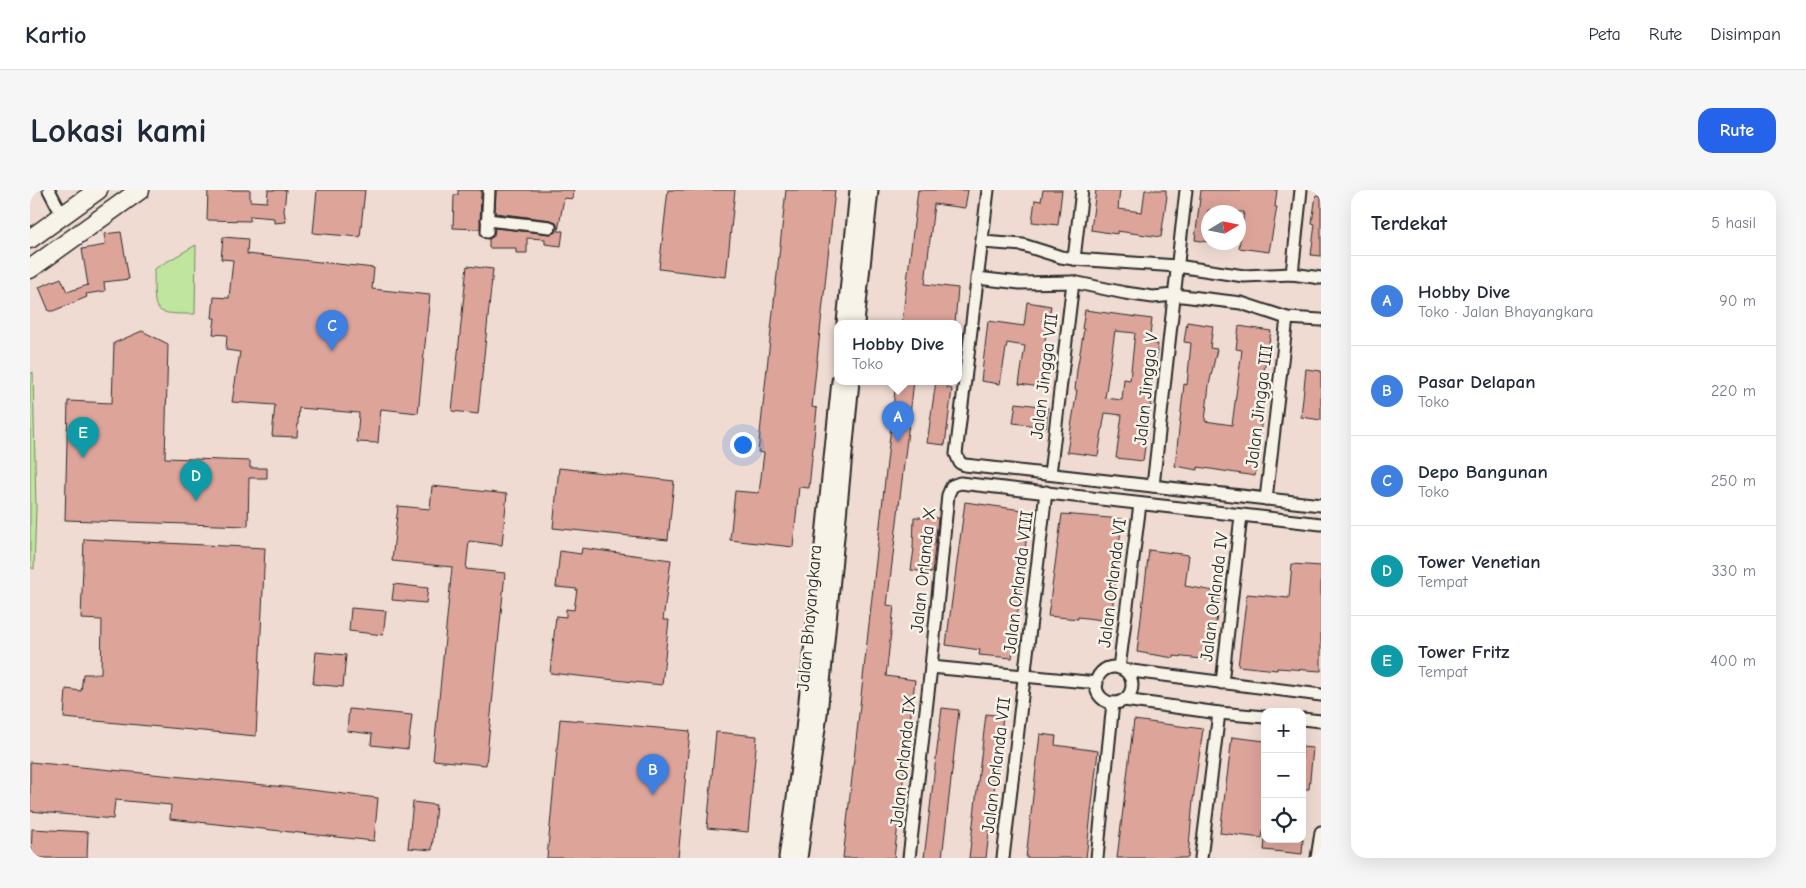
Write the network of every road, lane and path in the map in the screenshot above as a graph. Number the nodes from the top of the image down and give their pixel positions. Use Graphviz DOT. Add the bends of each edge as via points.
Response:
graph roads {
  1 [pos="50,190"];
  2 [pos="98,190"];
  3 [pos="140,190"];
  4 [pos="489,190"];
  5 [pos="858,190"];
  6 [pos="870,190"];
  7 [pos="988,190"];
  8 [pos="1082,190"];
  9 [pos="1186,190"];
  10 [pos="1301,190"];
  11 [pos="62,215"];
  12 [pos="487,220"];
  13 [pos="550,227"];
  14 [pos="487,232"];
  15 [pos="30,239"];
  16 [pos="982,242"];
  17 [pos="1074,259"];
  18 [pos="1177,266"];
  19 [pos="30,269"];
  20 [pos="1292,274"];
  21 [pos="977,278"];
  22 [pos="1321,278"];
  23 [pos="1073,282"];
  24 [pos="1174,295"];
  25 [pos="1287,318"];
  26 [pos="845,320"];
  27 [pos="856,320"];
  28 [pos="1321,320"];
  29 [pos="840,385"];
  30 [pos="851,385"];
  31 [pos="1050,474"];
  32 [pos="1153,486"];
  33 [pos="1046,492"];
  34 [pos="1266,499"];
  35 [pos="1140,504"];
  36 [pos="1321,505"];
  37 [pos="1242,516"];
  38 [pos="1321,524"];
  39 [pos="931,667"];
  40 [pos="1122,669"];
  41 [pos="1024,676"];
  42 [pos="1097,683"];
  43 [pos="1222,683"];
  44 [pos="1321,695"];
  45 [pos="1118,701"];
  46 [pos="1218,714"];
  47 [pos="1261,717"];
  48 [pos="1306,719"];
  49 [pos="1321,721"];
  50 [pos="1321,832"];
  51 [pos="787,858"];
  52 [pos="799,858"];
  53 [pos="909,858"];
  54 [pos="1003,858"];
  55 [pos="1097,858"];
  56 [pos="1201,858"];
  57 [pos="1318,858"];
  1 -- 11 [label="street"];
  2 -- 11 [label="main road"];
  3 -- 19 [label="main road"];
  4 -- 12 [label="street"];
  5 -- 26 [label="main road"];
  6 -- 27 [label="main road"];
  7 -- 16 [label="street"];
  8 -- 17 [label="street"];
  9 -- 18 [label="street, Jalan Jingga V"];
  10 -- 20 [label="street"];
  11 -- 15 [label="main road"];
  12 -- 13 [label="street"];
  12 -- 14 [label="street"];
  16 -- 17 [label="street" via="1023,246"];
  16 -- 21 [label="street"];
  17 -- 18 [label="street"];
  18 -- 20 [label="street" via="1244,276"];
  18 -- 24 [label="street, Jalan Jingga V"];
  20 -- 22 [label="street"];
  21 -- 23 [label="street" via="1020,283"];
  21 -- 31 [label="street" via="956,454 960,463 965,465"];
  23 -- 24 [label="street" via="1153,297"];
  23 -- 31 [label="street, Jalan Jingga VII"];
  24 -- 25 [label="street" via="1241,303"];
  24 -- 32 [label="street, Jalan Jingga V"];
  25 -- 28 [label="street"];
  25 -- 34 [label="street, Jalan Jingga III"];
  29 -- 51 [label="main road, Jalan Bhayangkara" via="804,730"];
  30 -- 52 [label="main road, Jalan Bhayangkara" via="819,714"];
  31 -- 32 [label="street"];
  32 -- 34 [label="street"];
  33 -- 35 [label="street"];
  33 -- 39 [label="street, Jalan Orlanda X" via="960,483 952,486 948,495"];
  33 -- 41 [label="street, Jalan Orlanda VIII"];
  34 -- 36 [label="street"];
  35 -- 37 [label="street"];
  35 -- 40 [label="street, Jalan Orlanda VI"];
  37 -- 38 [label="street"];
  37 -- 43 [label="street, Jalan Orlanda IV"];
  39 -- 41 [label="street"];
  39 -- 53 [label="street, Jalan Orlanda IX"];
  40 -- 42 [label="street" via="1107,669"];
  40 -- 43 [label="street"];
  40 -- 45 [label="street" via="1129,674 1132,686 1128,696"];
  41 -- 42 [label="street"];
  41 -- 54 [label="street, Jalan Orlanda VII"];
  42 -- 45 [label="street" via="1099,694 1108,701"];
  43 -- 44 [label="street"];
  45 -- 46 [label="street"];
  45 -- 55 [label="street"];
  46 -- 47 [label="street"];
  46 -- 56 [label="street"];
  48 -- 49 [label="street"];
  50 -- 57 [label="street"];
}
